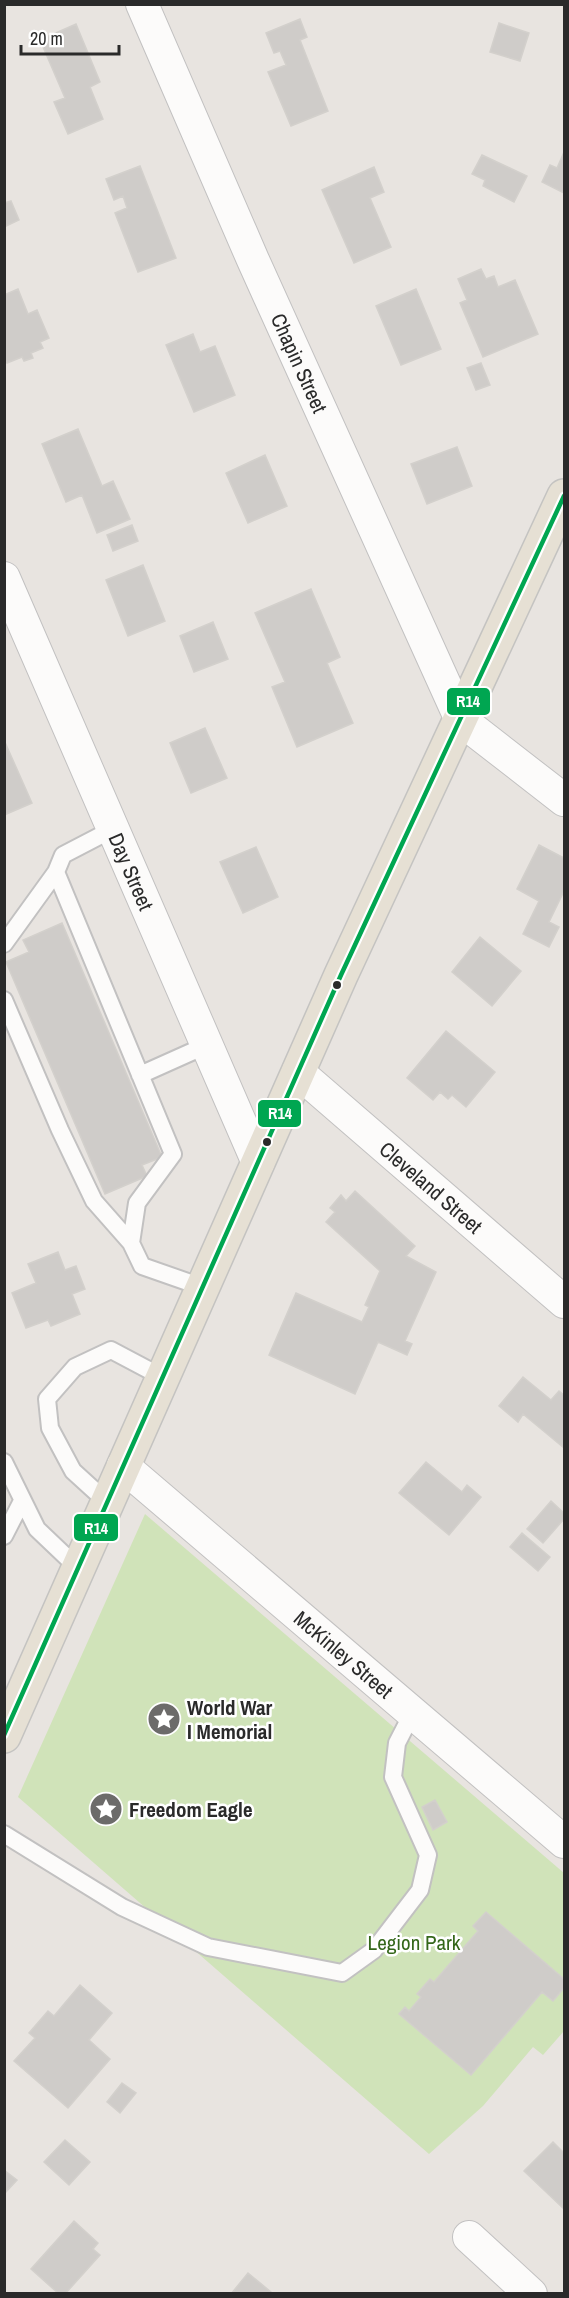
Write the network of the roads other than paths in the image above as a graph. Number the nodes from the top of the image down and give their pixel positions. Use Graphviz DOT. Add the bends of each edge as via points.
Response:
graph roads {
  1 [pos="142,4"];
  2 [pos="564,496"];
  3 [pos="4,578"];
  4 [pos="461,720"];
  5 [pos="564,800"];
  6 [pos="113,829"];
  7 [pos="56,872"];
  8 [pos="4,944"];
  9 [pos="4,1000"];
  10 [pos="207,1045"];
  11 [pos="298,1072"];
  12 [pos="140,1075"];
  13 [pos="258,1163"];
  14 [pos="131,1243"];
  15 [pos="202,1287"];
  16 [pos="564,1302"];
  17 [pos="162,1377"];
  18 [pos="4,1462"];
  19 [pos="123,1466"];
  20 [pos="22,1501"];
  21 [pos="107,1502"];
  22 [pos="4,1536"];
  23 [pos="78,1568"];
  24 [pos="412,1712"];
  25 [pos="4,1736"];
  26 [pos="4,1834"];
  27 [pos="564,1842"];
  28 [pos="469,2237"];
  29 [pos="531,2294"];
  1 -- 4 [label="street, Chapin Street"];
  2 -- 4 [label="main road"];
  3 -- 6 [label="street, Day Street"];
  4 -- 5 [label="street"];
  4 -- 11 [label="main road"];
  6 -- 7 [label="lane" via="63,855"];
  6 -- 10 [label="street, Day Street"];
  7 -- 8 [label="lane"];
  7 -- 12 [label="lane"];
  9 -- 14 [label="lane" via="94,1201"];
  10 -- 12 [label="lane"];
  10 -- 13 [label="street, Day Street"];
  11 -- 13 [label="main road"];
  11 -- 16 [label="street, Cleveland Street"];
  12 -- 14 [label="lane" via="173,1154 137,1203"];
  13 -- 15 [label="main road"];
  14 -- 15 [label="lane" via="142,1266"];
  15 -- 17 [label="main road"];
  17 -- 19 [label="main road"];
  17 -- 21 [label="lane" via="111,1350 75,1367 47,1399 50,1428 73,1472"];
  18 -- 20 [label="lane"];
  19 -- 21 [label="main road"];
  19 -- 24 [label="street, McKinley Street"];
  20 -- 22 [label="lane"];
  20 -- 23 [label="lane" via="37,1529"];
  21 -- 23 [label="main road"];
  23 -- 25 [label="main road"];
  24 -- 26 [label="lane" via="397,1743 393,1777 428,1855 420,1890 374,1950 342,1973 208,1947 122,1907"];
  24 -- 27 [label="street, McKinley Street"];
  28 -- 29 [label="street"];
}
